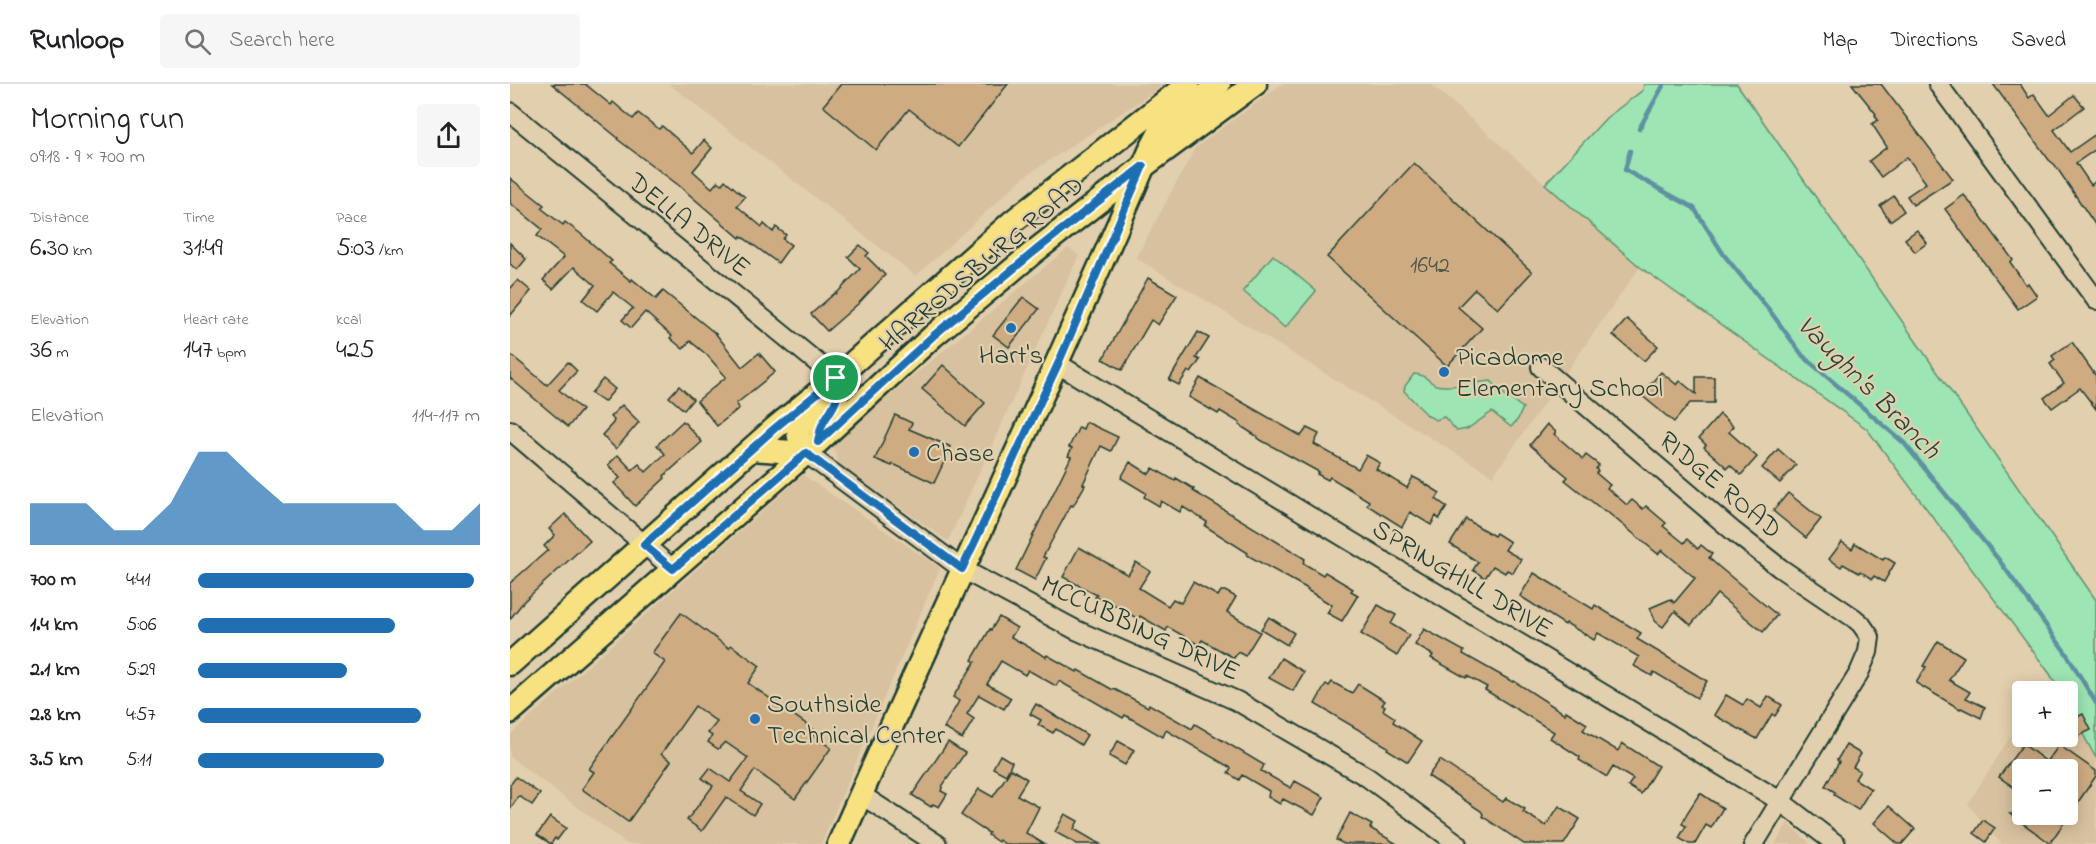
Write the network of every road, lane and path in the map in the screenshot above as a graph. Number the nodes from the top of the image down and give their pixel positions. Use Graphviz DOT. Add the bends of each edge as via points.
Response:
graph roads {
  1 [pos="1219,84"];
  2 [pos="1255,84"];
  3 [pos="1938,84"];
  4 [pos="1178,87"];
  5 [pos="510,112"];
  6 [pos="1143,166"];
  7 [pos="2095,296"];
  8 [pos="1058,364"];
  9 [pos="1541,367"];
  10 [pos="836,378"];
  11 [pos="816,394"];
  12 [pos="510,430"];
  13 [pos="812,448"];
  14 [pos="752,450"];
  15 [pos="644,545"];
  16 [pos="673,569"];
  17 [pos="962,569"];
  18 [pos="510,664"];
  19 [pos="510,712"];
  20 [pos="860,795"];
  21 [pos="1779,801"];
  22 [pos="838,844"];
  23 [pos="938,844"];
  24 [pos="1458,844"];
  25 [pos="1754,844"];
  26 [pos="1836,844"];
  1 -- 6 [label="main road" via="1161,130"];
  2 -- 6 [label="main road, HARRODSBURG ROAD"];
  3 -- 7 [label="street"];
  4 -- 10 [label="main road, HARRODSBURG ROAD" via="1035,203"];
  5 -- 10 [label="street, DELLA DRIVE"];
  6 -- 8 [label="main road"];
  6 -- 13 [label="main road, HARRODSBURG ROAD" via="933,336"];
  8 -- 17 [label="main road"];
  8 -- 21 [label="street, SPRINGHILL DRIVE"];
  9 -- 21 [label="street, RIDGE ROAD" via="1733,531 1862,624 1870,637 1859,673"];
  10 -- 11 [label="main road, HARRODSBURG ROAD"];
  10 -- 13 [label="main road" via="836,402"];
  11 -- 13 [label="main road" via="799,429 799,440"];
  11 -- 14 [label="main road, HARRODSBURG ROAD"];
  12 -- 15 [label="street"];
  13 -- 14 [label="main road"];
  13 -- 16 [label="main road, HARRODSBURG ROAD"];
  13 -- 17 [label="street, MCCUBBING DRIVE"];
  14 -- 15 [label="main road, HARRODSBURG ROAD"];
  15 -- 16 [label="street"];
  15 -- 18 [label="main road, HARRODSBURG ROAD"];
  16 -- 19 [label="main road, HARRODSBURG ROAD"];
  17 -- 20 [label="main road"];
  17 -- 24 [label="street, MCCUBBING DRIVE" via="1076,630 1237,701 1367,777"];
  20 -- 22 [label="main road"];
  20 -- 23 [label="street"];
  21 -- 25 [label="street"];
  21 -- 26 [label="street, SPRINGHILL DRIVE"];
}
